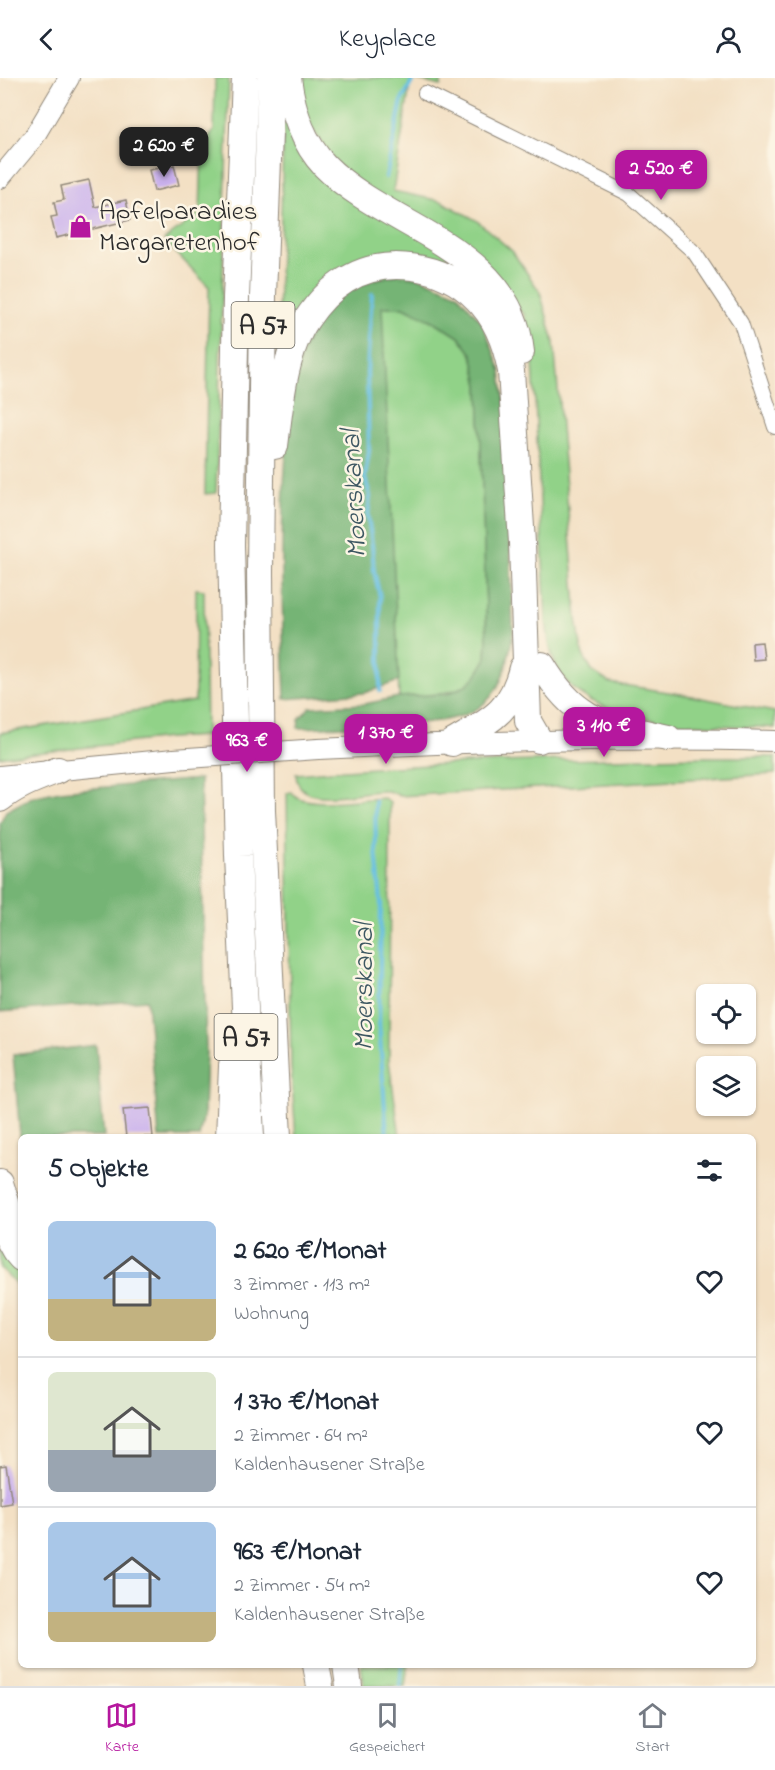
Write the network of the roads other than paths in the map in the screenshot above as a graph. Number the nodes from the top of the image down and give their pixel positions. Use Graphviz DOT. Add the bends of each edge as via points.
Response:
graph roads {
  1 [pos="69,78"];
  2 [pos="245,78"];
  3 [pos="271,78"];
  4 [pos="288,78"];
  5 [pos="425,93"];
  6 [pos="0,178"];
  7 [pos="775,428"];
  8 [pos="260,572"];
  9 [pos="534,657"];
  10 [pos="668,738"];
  11 [pos="539,740"];
  12 [pos="775,741"];
  13 [pos="452,743"];
  14 [pos="58,770"];
  15 [pos="0,776"];
  16 [pos="0,799"];
  17 [pos="241,936"];
  18 [pos="228,1134"];
  19 [pos="251,1134"];
  20 [pos="278,1134"];
  21 [pos="0,1183"];
  22 [pos="0,1224"];
  23 [pos="18,1225"];
  24 [pos="18,1254"];
  25 [pos="317,1668"];
  26 [pos="346,1668"];
  27 [pos="320,1686"];
  28 [pos="349,1686"];
  1 -- 6 [label="main road" via="34,137"];
  2 -- 17 [label="highway, A 57" via="231,545"];
  3 -- 8 [label="highway, A 57" via="263,296"];
  4 -- 9 [label="highway" via="295,115 323,164 349,188 476,265 506,303 515,324 523,369"];
  5 -- 7 [label="street" via="629,194 694,252 741,323"];
  8 -- 9 [label="highway" via="283,385 306,320 327,295 368,270 395,266 423,269 444,276 476,298 490,314 507,351"];
  8 -- 20 [label="highway, A 57" via="263,855"];
  9 -- 10 [label="highway" via="570,703 592,718"];
  9 -- 11 [label="highway" via="528,722"];
  9 -- 13 [label="highway" via="504,708"];
  10 -- 11 [label="main road"];
  10 -- 12 [label="main road"];
  11 -- 13 [label="main road"];
  13 -- 14 [label="main road, bridge" via="318,749"];
  14 -- 15 [label="main road"];
  14 -- 16 [label="highway" via="31,780"];
  17 -- 18 [label="highway" via="230,963 232,1075"];
  17 -- 19 [label="highway, A 57"];
  21 -- 23 [label="highway"];
  22 -- 24 [label="highway"];
  25 -- 27 [label="highway"];
  26 -- 28 [label="highway"];
}
